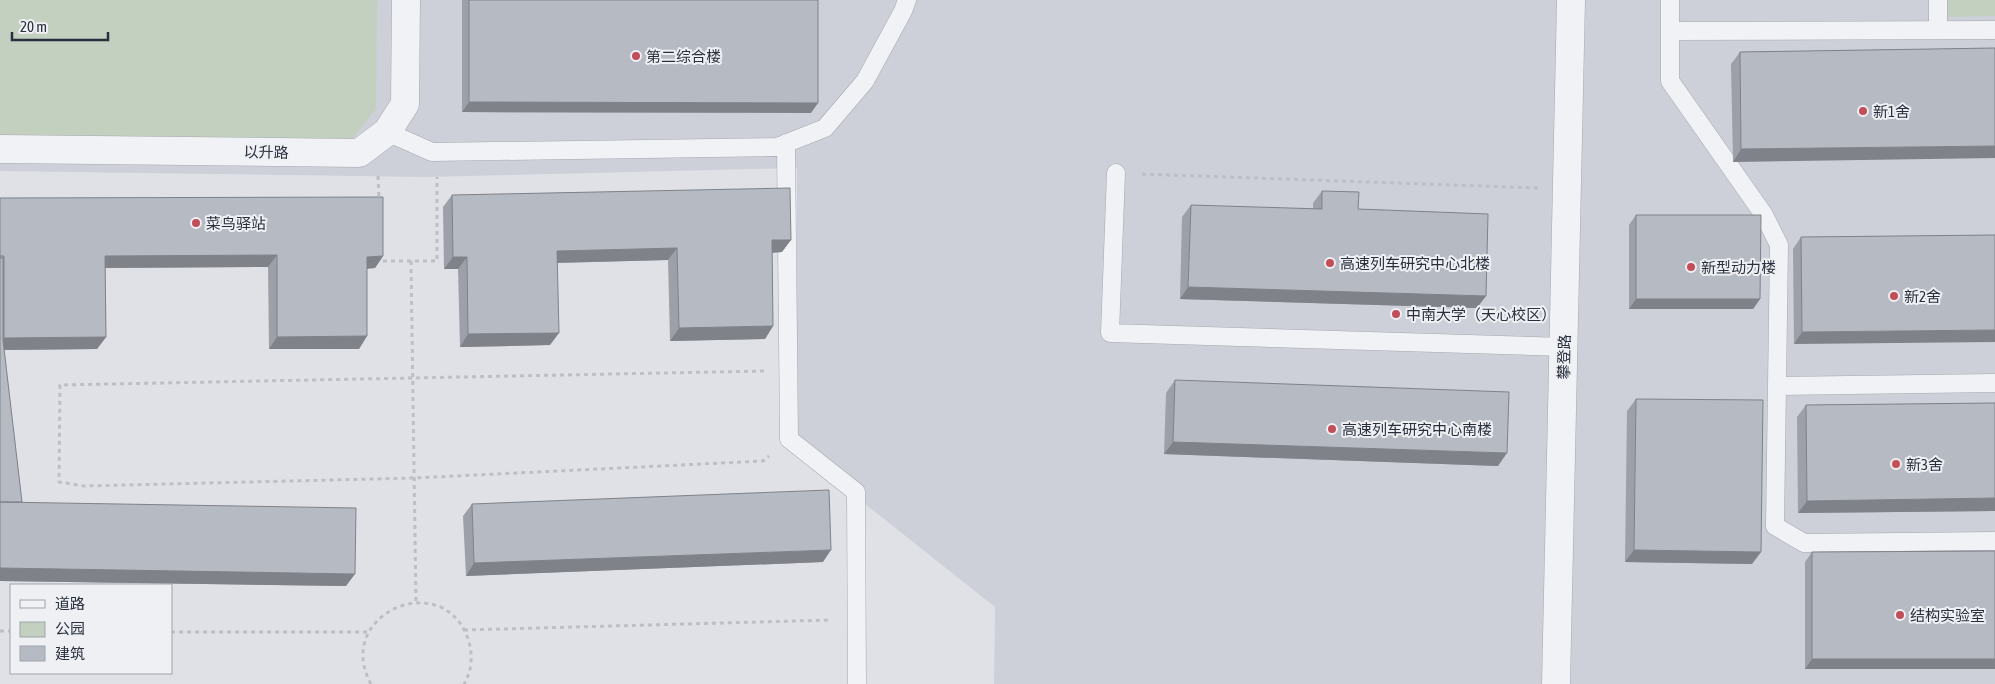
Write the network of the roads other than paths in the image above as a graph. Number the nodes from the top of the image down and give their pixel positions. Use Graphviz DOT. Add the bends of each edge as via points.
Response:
graph roads {
  1 [pos="406,0"];
  2 [pos="907,0"];
  3 [pos="1571,0"];
  4 [pos="1670,0"];
  5 [pos="1938,0"];
  6 [pos="1938,30"];
  7 [pos="1995,30"];
  8 [pos="1670,31"];
  9 [pos="387,132"];
  10 [pos="786,143"];
  11 [pos="0,149"];
  12 [pos="1116,173"];
  13 [pos="1564,347"];
  14 [pos="1995,383"];
  15 [pos="1777,386"];
  16 [pos="1995,540"];
  17 [pos="857,684"];
  18 [pos="1556,684"];
  1 -- 9 [label="street, 以升路" via="405,104"];
  2 -- 10 [label="lane" via="865,81 825,128"];
  3 -- 13 [label="street, 攀登路"];
  4 -- 8 [label="lane"];
  5 -- 6 [label="lane"];
  6 -- 7 [label="lane"];
  6 -- 8 [label="lane"];
  8 -- 15 [label="lane" via="1670,81 1764,215 1779,245"];
  9 -- 10 [label="lane" via="432,152 777,147"];
  9 -- 11 [label="street, 以升路" via="359,153"];
  10 -- 17 [label="lane" via="789,439 856,492"];
  12 -- 13 [label="lane" via="1110,333"];
  13 -- 18 [label="street, 攀登路"];
  14 -- 15 [label="lane"];
  15 -- 16 [label="lane" via="1775,526 1804,543"];
}
